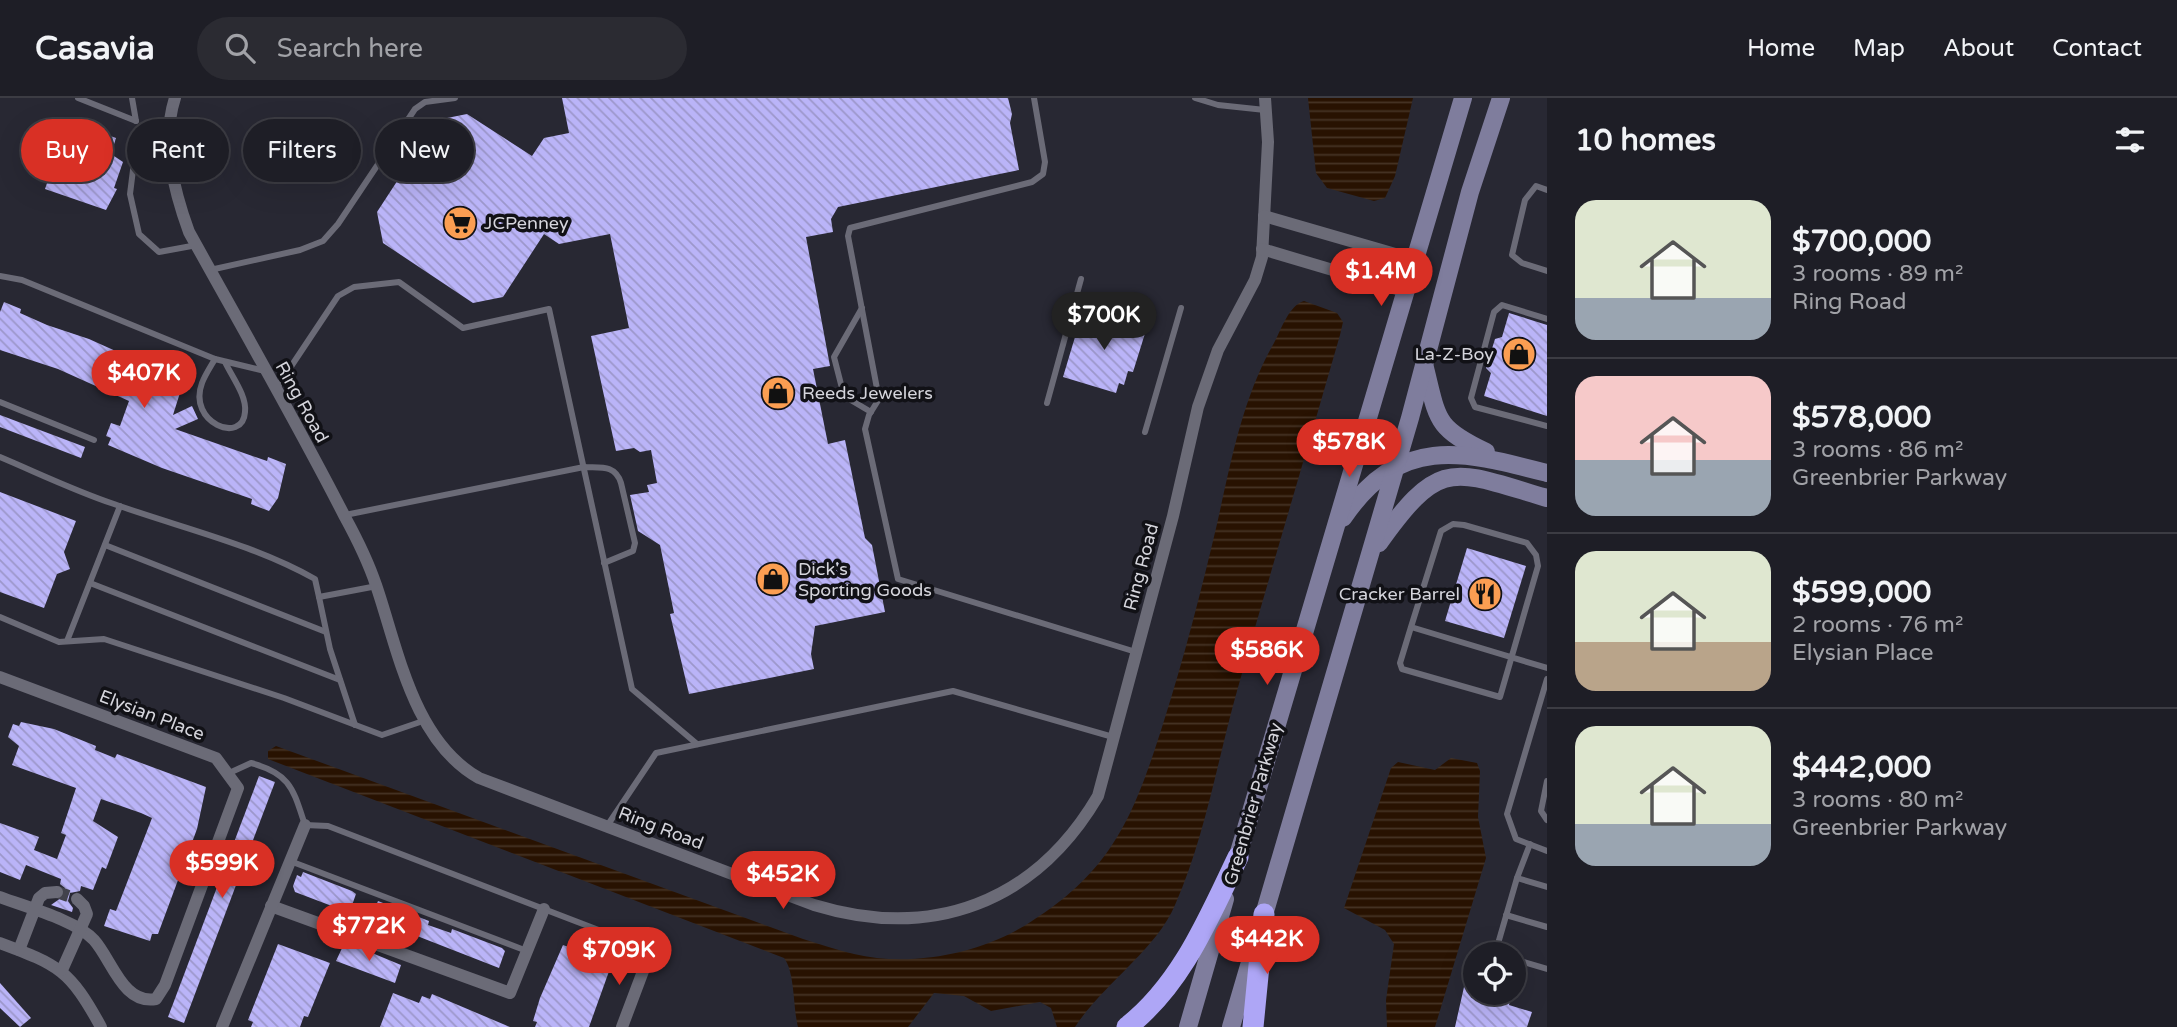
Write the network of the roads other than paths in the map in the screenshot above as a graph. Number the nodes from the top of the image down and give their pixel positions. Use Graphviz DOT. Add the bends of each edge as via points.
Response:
graph roads {
  1 [pos="78,98"];
  2 [pos="132,98"];
  3 [pos="175,98"];
  4 [pos="454,98"];
  5 [pos="1034,98"];
  6 [pos="1195,98"];
  7 [pos="1463,98"];
  8 [pos="1502,98"];
  9 [pos="1265,104"];
  10 [pos="131,119"];
  11 [pos="136,119"];
  12 [pos="172,119"];
  13 [pos="132,182"];
  14 [pos="174,182"];
  15 [pos="1547,190"];
  16 [pos="1264,216"];
  17 [pos="197,245"];
  18 [pos="1262,249"];
  19 [pos="1416,260"];
  20 [pos="210,270"];
  21 [pos="1547,271"];
  22 [pos="0,276"];
  23 [pos="1081,279"];
  24 [pos="1406,292"];
  25 [pos="862,308"];
  26 [pos="1181,308"];
  27 [pos="1547,319"];
  28 [pos="215,359"];
  29 [pos="225,362"];
  30 [pos="1425,367"];
  31 [pos="265,371"];
  32 [pos="276,390"];
  33 [pos="0,402"];
  34 [pos="1047,403"];
  35 [pos="871,412"];
  36 [pos="1547,426"];
  37 [pos="1145,432"];
  38 [pos="94,440"];
  39 [pos="0,457"];
  40 [pos="1397,465"];
  41 [pos="1515,465"];
  42 [pos="584,467"];
  43 [pos="1547,473"];
  44 [pos="1547,498"];
  45 [pos="120,506"];
  46 [pos="344,515"];
  47 [pos="1335,529"];
  48 [pos="104,545"];
  49 [pos="1371,554"];
  50 [pos="604,563"];
  51 [pos="90,583"];
  52 [pos="377,586"];
  53 [pos="319,597"];
  54 [pos="0,617"];
  55 [pos="1411,627"];
  56 [pos="326,632"];
  57 [pos="67,641"];
  58 [pos="1136,652"];
  59 [pos="1512,658"];
  60 [pos="1547,668"];
  61 [pos="0,677"];
  62 [pos="1547,678"];
  63 [pos="340,680"];
  64 [pos="426,720"];
  65 [pos="355,725"];
  66 [pos="1113,737"];
  67 [pos="697,744"];
  68 [pos="228,774"];
  69 [pos="1547,781"];
  70 [pos="1547,820"];
  71 [pos="304,825"];
  72 [pos="606,826"];
  73 [pos="1530,844"];
  74 [pos="1547,851"];
  75 [pos="1238,857"];
  76 [pos="290,861"];
  77 [pos="1517,878"];
  78 [pos="1547,887"];
  79 [pos="57,892"];
  80 [pos="0,897"];
  81 [pos="77,899"];
  82 [pos="271,906"];
  83 [pos="544,909"];
  84 [pos="35,910"];
  85 [pos="1264,914"];
  86 [pos="1506,915"];
  87 [pos="1547,928"];
  88 [pos="80,929"];
  89 [pos="1498,942"];
  90 [pos="0,943"];
  91 [pos="19,950"];
  92 [pos="527,951"];
  93 [pos="648,958"];
  94 [pos="1526,963"];
  95 [pos="1547,969"];
  96 [pos="62,970"];
  97 [pos="101,1027"];
  98 [pos="222,1027"];
  99 [pos="622,1027"];
  100 [pos="1128,1027"];
  101 [pos="1188,1027"];
  102 [pos="1231,1027"];
  103 [pos="1254,1027"];
  1 -- 10 [label="lane"];
  2 -- 11 [label="lane"];
  3 -- 12 [label="street, Ring Road"];
  4 -- 20 [label="lane" via="425,102 415,109 323,241"];
  5 -- 25 [label="lane" via="1045,162 1043,174 1032,182 850,228"];
  6 -- 9 [label="lane" via="1217,105"];
  7 -- 19 [label="main road, Greenbrier Parkway"];
  8 -- 30 [label="main road" via="1467,205"];
  9 -- 16 [label="street, Ring Road"];
  13 -- 17 [label="lane" via="139,234 159,252"];
  14 -- 17 [label="street, Ring Road"];
  15 -- 21 [label="lane" via="1536,186 1525,200 1512,255"];
  16 -- 18 [label="street, Ring Road"];
  16 -- 19 [label="street"];
  17 -- 20 [label="street, Ring Road"];
  18 -- 24 [label="street"];
  18 -- 58 [label="street, Ring Road" via="1255,279 1218,350 1198,407"];
  19 -- 24 [label="main road, Greenbrier Parkway"];
  20 -- 31 [label="street, Ring Road"];
  22 -- 28 [label="lane" via="22,280"];
  23 -- 34 [label="lane"];
  24 -- 47 [label="main road, Greenbrier Parkway"];
  25 -- 35 [label="lane" via="879,399"];
  25 -- 35 [label="lane" via="834,357 845,396"];
  26 -- 37 [label="lane"];
  27 -- 36 [label="lane" via="1502,305 1494,312 1471,397 1475,407"];
  28 -- 29 [label="lane"];
  28 -- 29 [label="lane" via="201,384 200,399 209,422 229,428 246,414 243,397"];
  29 -- 31 [label="lane"];
  30 -- 40 [label="main road"];
  30 -- 41 [label="main road" via="1434,410 1443,425 1467,443"];
  31 -- 32 [label="street, Ring Road"];
  32 -- 42 [label="lane" via="338,296 354,287 399,282 463,328 549,309"];
  32 -- 46 [label="street, Ring Road"];
  33 -- 38 [label="lane"];
  35 -- 58 [label="lane" via="865,429 898,579"];
  39 -- 45 [label="lane"];
  40 -- 41 [label="main road" via="1443,453"];
  40 -- 47 [label="main road" via="1369,485"];
  40 -- 49 [label="main road"];
  41 -- 43 [label="main road"];
  42 -- 46 [label="lane"];
  42 -- 50 [label="lane"];
  42 -- 50 [label="lane" via="609,468 618,474 635,543 633,551"];
  44 -- 49 [label="main road" via="1477,477 1453,476 1433,482 1404,507"];
  45 -- 48 [label="lane"];
  45 -- 53 [label="lane" via="303,572 315,579"];
  46 -- 52 [label="street, Ring Road"];
  47 -- 75 [label="main road, Greenbrier Parkway"];
  48 -- 51 [label="lane"];
  48 -- 56 [label="lane"];
  49 -- 85 [label="main road"];
  50 -- 67 [label="lane" via="632,689"];
  51 -- 57 [label="lane"];
  51 -- 63 [label="lane"];
  52 -- 53 [label="lane"];
  52 -- 64 [label="street, Ring Road" via="401,672"];
  53 -- 56 [label="lane"];
  54 -- 57 [label="lane" via="59,642"];
  55 -- 59 [label="lane"];
  55 -- 59 [label="lane" via="1402,668 1492,698 1500,697"];
  55 -- 59 [label="lane" via="1441,531 1453,524 1464,525 1527,543 1538,566"];
  56 -- 63 [label="lane"];
  57 -- 65 [label="lane" via="104,639"];
  58 -- 66 [label="street, Ring Road"];
  59 -- 60 [label="lane"];
  61 -- 68 [label="street, Elysian Place" via="216,758"];
  62 -- 73 [label="lane" via="1507,814 1516,839"];
  63 -- 65 [label="lane"];
  64 -- 65 [label="lane" via="382,735"];
  64 -- 72 [label="street, Ring Road" via="470,773"];
  66 -- 67 [label="lane" via="953,691"];
  66 -- 72 [label="street, Ring Road" via="1098,796 1061,848 1014,886 937,917 848,915"];
  67 -- 72 [label="lane" via="656,753"];
  68 -- 71 [label="lane" via="251,763 289,781"];
  68 -- 88 [label="street" via="238,788 166,985 156,999 133,996 93,939"];
  69 -- 70 [label="lane" via="1541,811"];
  71 -- 76 [label="street"];
  71 -- 83 [label="lane" via="328,825"];
  73 -- 74 [label="lane"];
  73 -- 77 [label="lane"];
  75 -- 100 [label="highway" via="1199,937 1167,988"];
  75 -- 101 [label="main road, Greenbrier Parkway"];
  76 -- 82 [label="street"];
  76 -- 92 [label="lane"];
  77 -- 78 [label="lane"];
  77 -- 86 [label="lane"];
  79 -- 84 [label="street" via="45,893"];
  80 -- 84 [label="street"];
  81 -- 88 [label="street" via="87,914"];
  82 -- 92 [label="street" via="510,993"];
  82 -- 98 [label="street"];
  83 -- 92 [label="street"];
  83 -- 93 [label="lane" via="635,944"];
  84 -- 88 [label="street"];
  84 -- 91 [label="street"];
  85 -- 102 [label="main road"];
  85 -- 103 [label="highway"];
  86 -- 87 [label="lane"];
  86 -- 89 [label="lane"];
  88 -- 96 [label="street"];
  90 -- 91 [label="street"];
  91 -- 96 [label="street"];
  93 -- 99 [label="street"];
  94 -- 95 [label="lane"];
  96 -- 97 [label="street"];
}
